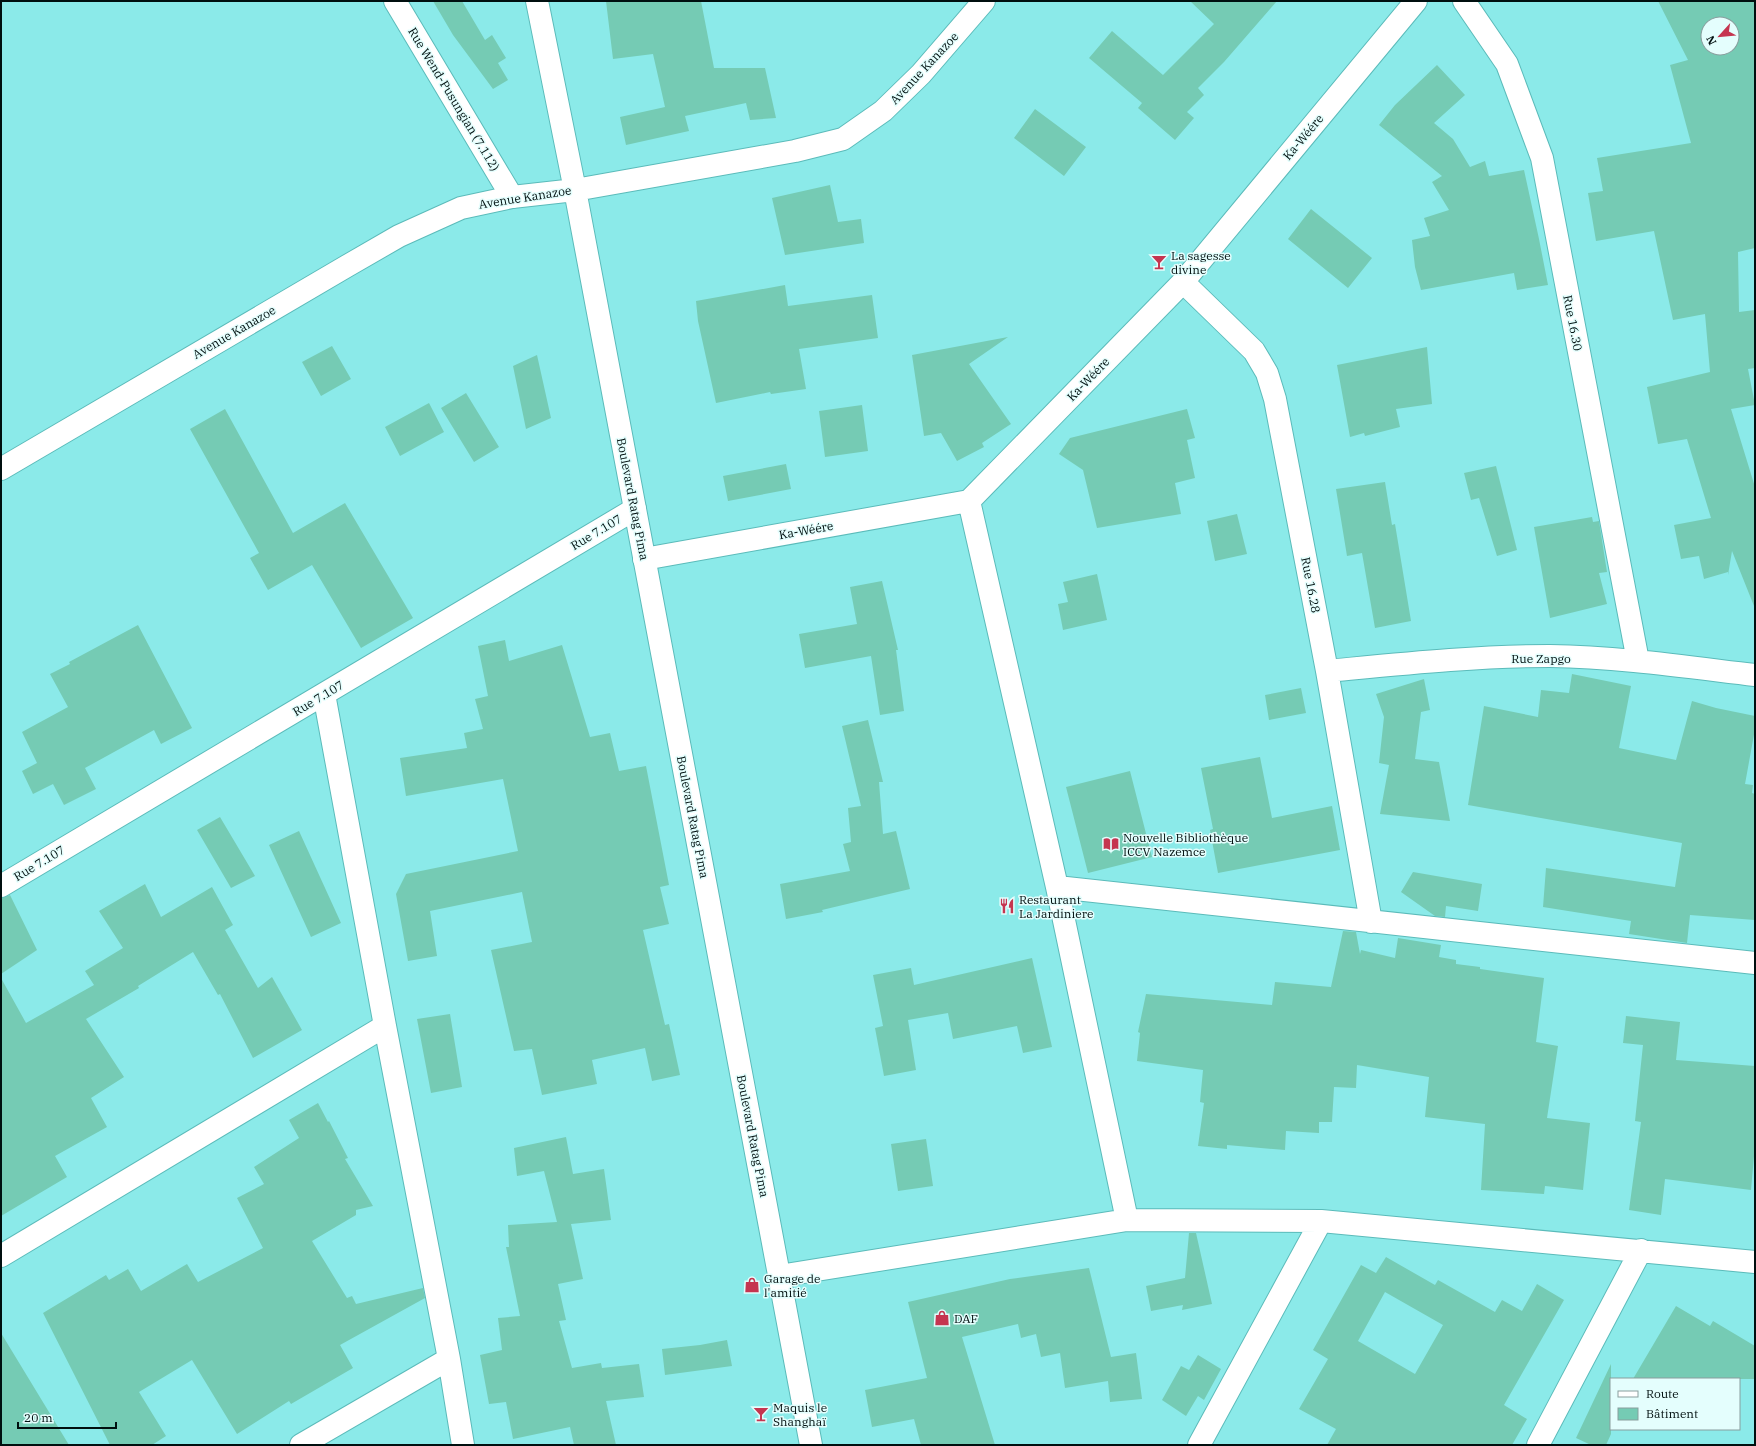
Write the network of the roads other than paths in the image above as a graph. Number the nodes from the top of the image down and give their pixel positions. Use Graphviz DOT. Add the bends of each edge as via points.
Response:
graph roads {
  1 [pos="395,1"];
  2 [pos="537,1"];
  3 [pos="984,1"];
  4 [pos="1416,1"];
  5 [pos="1464,1"];
  6 [pos="575,190"];
  7 [pos="512,197"];
  8 [pos="1183,282"];
  9 [pos="1,469"];
  10 [pos="968,501"];
  11 [pos="635,509"];
  12 [pos="644,559"];
  13 [pos="1638,661"];
  14 [pos="1327,671"];
  15 [pos="1755,675"];
  16 [pos="324,694"];
  17 [pos="1,886"];
  18 [pos="1057,887"];
  19 [pos="1371,922"];
  20 [pos="1755,963"];
  21 [pos="385,1026"];
  22 [pos="1127,1220"];
  23 [pos="1322,1221"];
  24 [pos="1641,1250"];
  25 [pos="1,1256"];
  26 [pos="1755,1262"];
  27 [pos="779,1276"];
  28 [pos="449,1359"];
  29 [pos="301,1445"];
  30 [pos="464,1445"];
  31 [pos="811,1445"];
  32 [pos="1199,1445"];
  33 [pos="1538,1445"];
  1 -- 7 [label="street, Rue Wend-Pusungian (7.112)"];
  2 -- 6 [label="street, Boulevard Ratag Pima"];
  3 -- 6 [label="street, Avenue Kanazoe" via="921,74 883,111 843,139 795,151"];
  4 -- 8 [label="street, Ka-Wéére"];
  5 -- 13 [label="street, Rue 16.30" via="1507,64 1542,158"];
  6 -- 7 [label="street, Avenue Kanazoe"];
  6 -- 11 [label="street, Boulevard Ratag Pima"];
  7 -- 9 [label="street, Avenue Kanazoe" via="461,208 399,236"];
  8 -- 10 [label="street, Ka-Wéére"];
  8 -- 14 [label="street, Rue 16.28" via="1254,351 1267,373 1275,399"];
  10 -- 12 [label="street, Ka-Wéére"];
  10 -- 18 [label="street"];
  11 -- 12 [label="street, Boulevard Ratag Pima"];
  11 -- 16 [label="street, Rue 7.107"];
  12 -- 27 [label="street, Boulevard Ratag Pima"];
  13 -- 14 [label="street, Rue Zapgo" via="1550,656 1439,660"];
  13 -- 15 [label="street, Rue Zapgo"];
  14 -- 19 [label="street, Rue 16.28"];
  16 -- 17 [label="street, Rue 7.107"];
  16 -- 21 [label="street"];
  18 -- 19 [label="street"];
  18 -- 22 [label="street"];
  19 -- 20 [label="street"];
  21 -- 25 [label="street"];
  21 -- 28 [label="street"];
  22 -- 23 [label="street"];
  22 -- 27 [label="street"];
  23 -- 24 [label="street"];
  23 -- 32 [label="street"];
  24 -- 26 [label="street"];
  24 -- 33 [label="street"];
  27 -- 31 [label="street, Boulevard Ratag Pima"];
  28 -- 29 [label="street"];
  28 -- 30 [label="street"];
}
